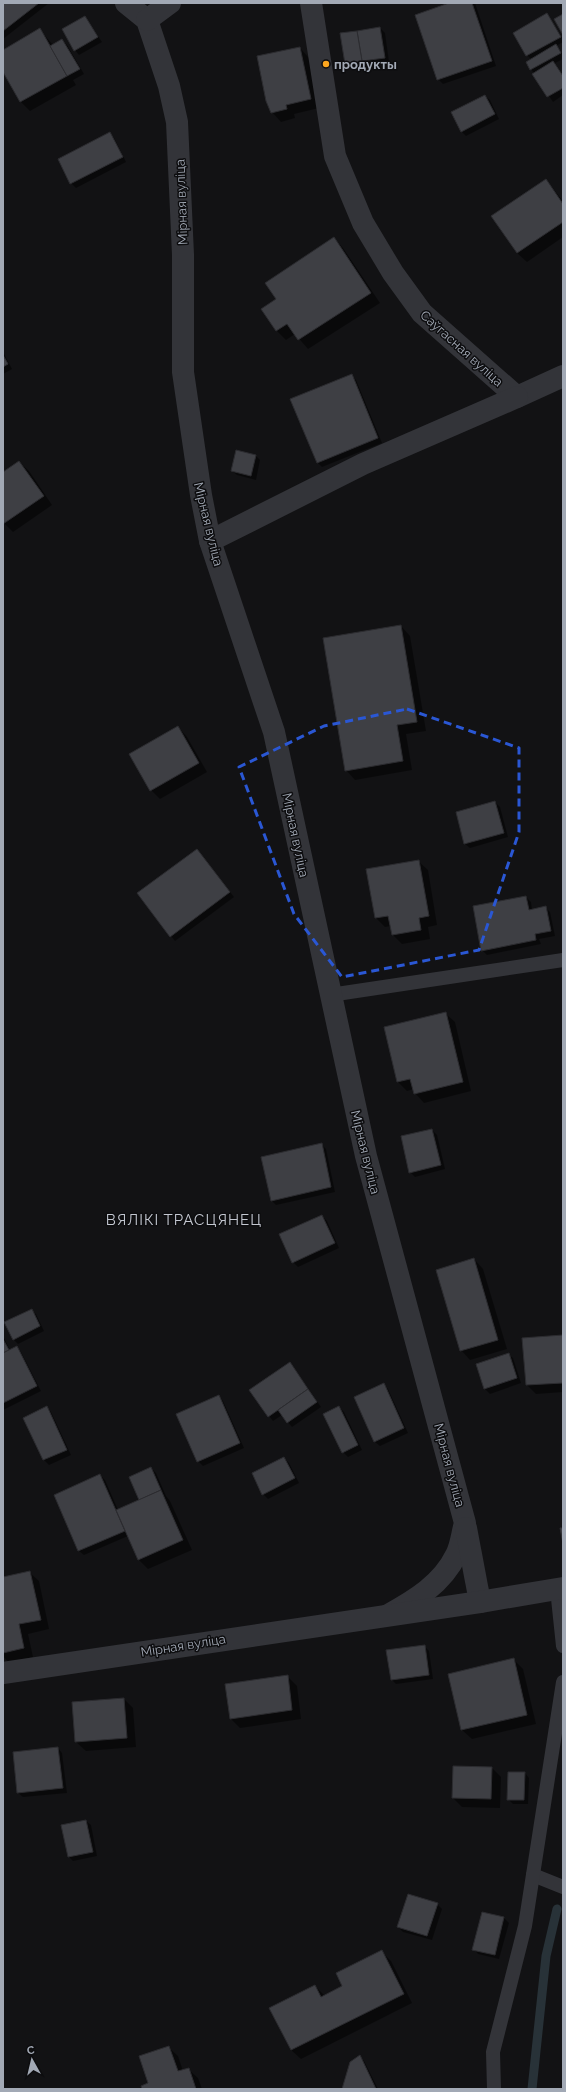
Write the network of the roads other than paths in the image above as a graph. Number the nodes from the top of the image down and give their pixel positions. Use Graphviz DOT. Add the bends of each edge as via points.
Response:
graph roads {
  1 [pos="126,3"];
  2 [pos="170,3"];
  3 [pos="310,3"];
  4 [pos="147,20"];
  5 [pos="563,376"];
  6 [pos="517,397"];
  7 [pos="210,541"];
  8 [pos="563,960"];
  9 [pos="330,995"];
  10 [pos="465,1523"];
  11 [pos="560,1588"];
  12 [pos="480,1602"];
  13 [pos="388,1615"];
  14 [pos="563,1646"];
  15 [pos="3,1673"];
  16 [pos="563,1682"];
  17 [pos="533,1875"];
  18 [pos="563,1887"];
  19 [pos="494,2089"];
  1 -- 4 [label="street"];
  2 -- 4 [label="street"];
  3 -- 6 [label="street, Саўгасная вуліца" via="335,156 363,223 393,273 422,313"];
  4 -- 7 [label="street, Мірная вуліца" via="169,86 177,122 183,248 183,372 200,496"];
  5 -- 6 [label="street"];
  6 -- 7 [label="street" via="363,464"];
  7 -- 9 [label="street, Мірная вуліца" via="274,732"];
  8 -- 9 [label="lane"];
  9 -- 10 [label="street, Мірная вуліца" via="366,1156"];
  10 -- 12 [label="street"];
  10 -- 13 [label="street, Мірная вуліца" via="457,1555 439,1581 415,1600"];
  11 -- 12 [label="street, Мірная вуліца"];
  11 -- 14 [label="lane"];
  12 -- 13 [label="street, Мірная вуліца"];
  13 -- 15 [label="street, Мірная вуліца"];
  16 -- 17 [label="lane"];
  17 -- 18 [label="lane"];
  17 -- 19 [label="lane" via="525,1926 493,2052"];
}
